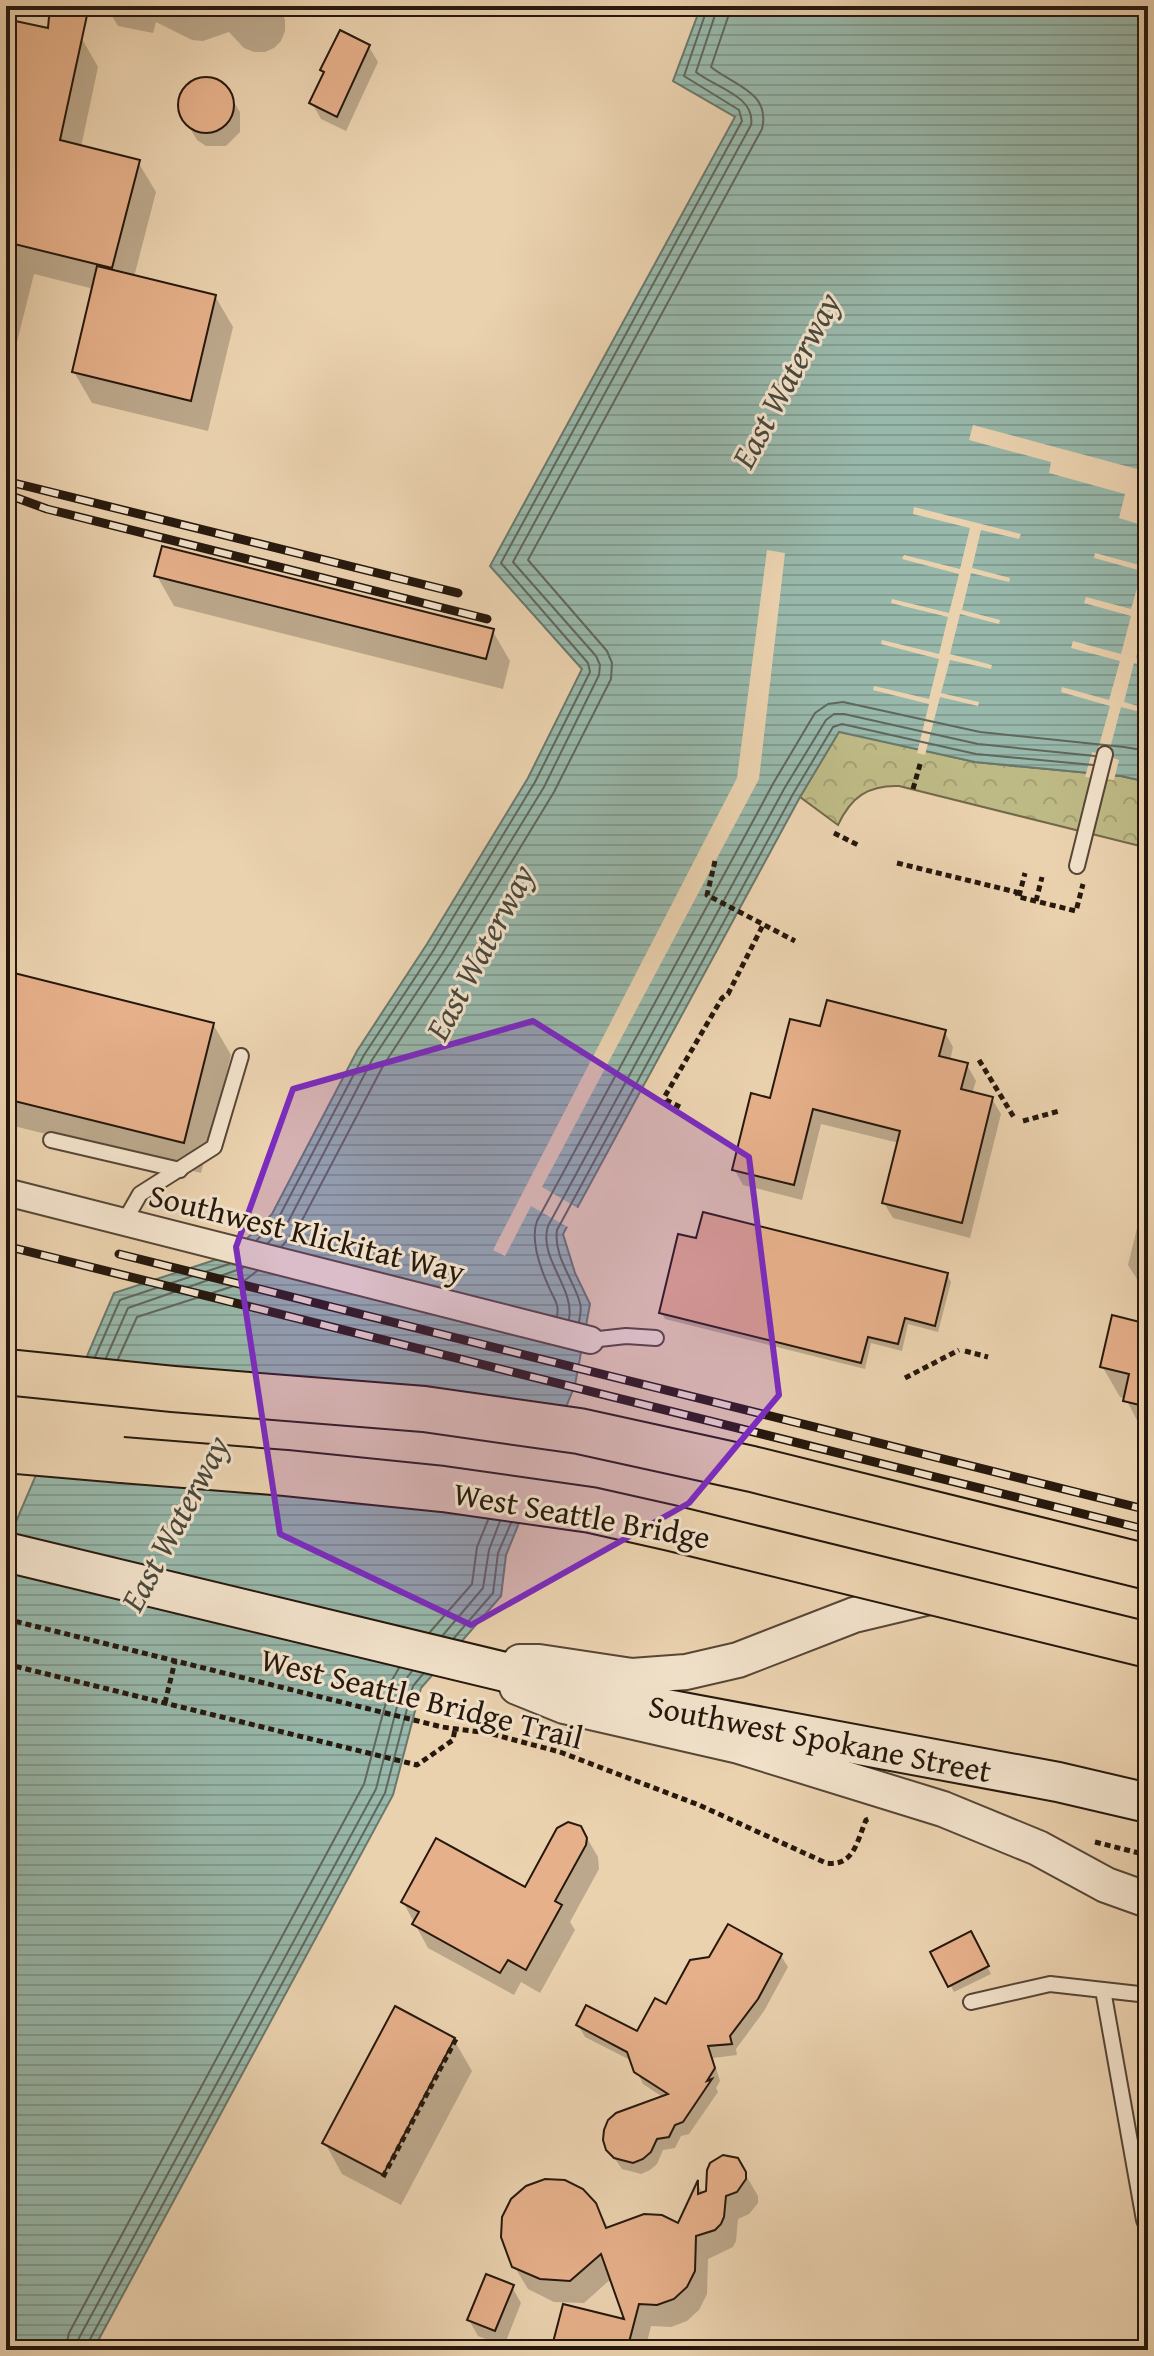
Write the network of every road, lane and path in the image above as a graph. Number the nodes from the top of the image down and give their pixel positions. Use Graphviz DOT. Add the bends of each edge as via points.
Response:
graph roads {
  1 [pos="1105,754"];
  2 [pos="921,761"];
  3 [pos="913,789"];
  4 [pos="834,833"];
  5 [pos="858,845"];
  6 [pos="715,861"];
  7 [pos="897,863"];
  8 [pos="1025,873"];
  9 [pos="1078,873"];
  10 [pos="1042,877"];
  11 [pos="1019,897"];
  12 [pos="1036,901"];
  13 [pos="763,925"];
  14 [pos="795,941"];
  15 [pos="241,1056"];
  16 [pos="979,1060"];
  17 [pos="680,1107"];
  18 [pos="1059,1111"];
  19 [pos="1015,1119"];
  20 [pos="1023,1121"];
  21 [pos="51,1140"];
  22 [pos="180,1170"];
  23 [pos="6,1192"];
  24 [pos="124,1222"];
  25 [pos="656,1338"];
  26 [pos="590,1340"];
  27 [pos="988,1357"];
  28 [pos="6,1372"];
  29 [pos="905,1378"];
  30 [pos="6,1408"];
  31 [pos="6,1450"];
  32 [pos="6,1459"];
  33 [pos="122,1460"];
  34 [pos="8,1552"];
  35 [pos="1148,1567"];
  36 [pos="1148,1603"];
  37 [pos="1148,1612"];
  38 [pos="6,1619"];
  39 [pos="1148,1645"];
  40 [pos="176,1661"];
  41 [pos="6,1664"];
  42 [pos="493,1671"];
  43 [pos="165,1703"];
  44 [pos="455,1729"];
  45 [pos="876,1819"];
  46 [pos="1147,1820"];
  47 [pos="1148,1859"];
  48 [pos="1148,1900"];
  49 [pos="1103,1990"];
  50 [pos="1148,1995"];
  51 [pos="971,2002"];
  52 [pos="456,2039"];
  53 [pos="383,2177"];
  54 [pos="1148,2230"];
  1 -- 9 [label="lane"];
  2 -- 3 [label="path"];
  4 -- 5 [label="path"];
  6 -- 13 [label="path" via="707,895"];
  7 -- 11 [label="path" via="1016,892"];
  8 -- 11 [label="path"];
  9 -- 12 [label="path" via="1083,885 1076,911"];
  10 -- 12 [label="path"];
  11 -- 12 [label="path"];
  13 -- 14 [label="path"];
  13 -- 17 [label="path" via="665,1096"];
  15 -- 22 [label="lane" via="214,1147"];
  16 -- 19 [label="path"];
  18 -- 20 [label="path"];
  21 -- 22 [label="lane"];
  22 -- 24 [label="lane" via="140,1194"];
  23 -- 24 [label="street, Southwest Klickitat Way"];
  24 -- 26 [label="street, Southwest Klickitat Way"];
  25 -- 26 [label="lane"];
  27 -- 29 [label="path" via="962,1351"];
  28 -- 35 [label="highway, bridge" via="424,1409 579,1431"];
  30 -- 36 [label="highway, West Seattle Bridge" via="557,1464 741,1501"];
  31 -- 33 [label="highway, West Seattle Bridge"];
  32 -- 33 [label="highway"];
  33 -- 39 [label="highway, West Seattle Bridge, bridge" via="443,1489 591,1510"];
  34 -- 42 [label="main road, Southwest Spokane Street"];
  37 -- 42 [label="street" via="1075,1594 990,1586 854,1615 738,1660 686,1672 632,1676 523,1661"];
  38 -- 40 [label="path, West Seattle Bridge Trail"];
  40 -- 43 [label="path"];
  40 -- 44 [label="path, West Seattle Bridge Trail"];
  41 -- 43 [label="path"];
  42 -- 46 [label="main road, Southwest Spokane Street" via="634,1703 1058,1782"];
  42 -- 48 [label="street" via="524,1691 564,1706 739,1746 943,1809"];
  43 -- 44 [label="path" via="417,1765 453,1740"];
  44 -- 45 [label="path, West Seattle Bridge Trail" via="560,1752 826,1863 848,1859 866,1820"];
  46 -- 47 [label="path" via="1139,1853"];
  49 -- 50 [label="lane"];
  49 -- 51 [label="lane" via="1050,1984"];
  49 -- 54 [label="lane"];
  52 -- 53 [label="path"];
}
